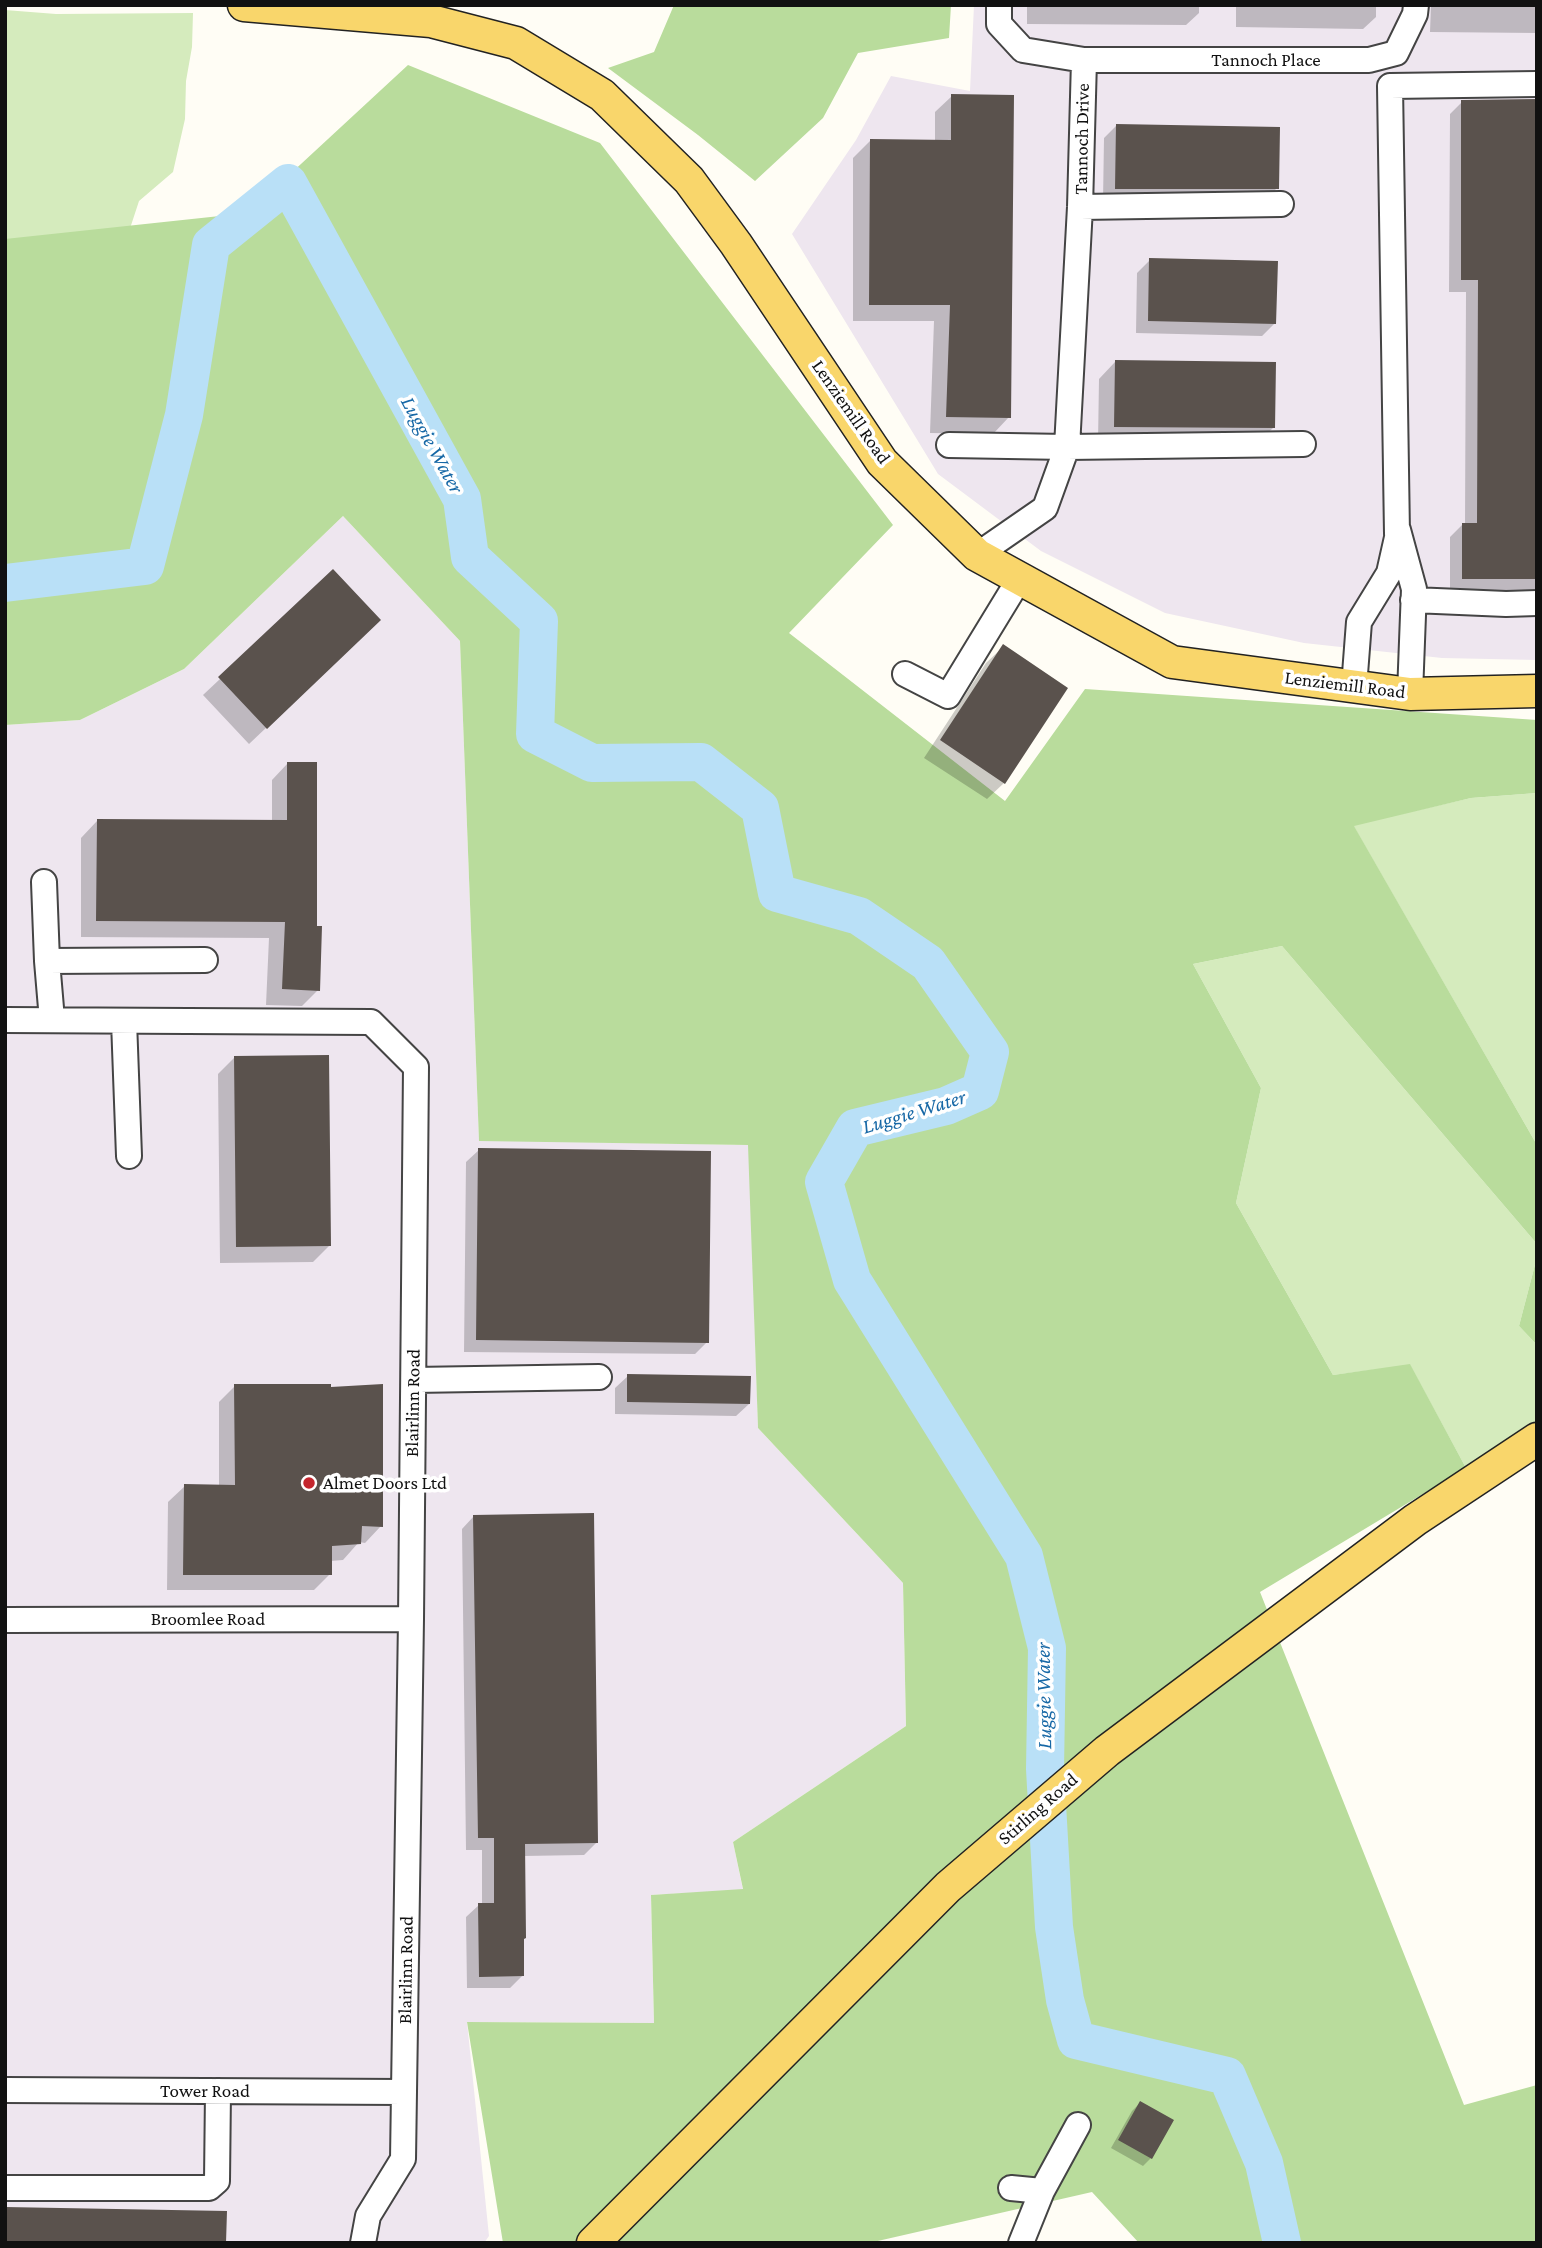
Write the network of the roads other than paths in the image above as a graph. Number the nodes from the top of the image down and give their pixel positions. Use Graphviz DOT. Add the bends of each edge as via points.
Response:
graph roads {
  1 [pos="244,5"];
  2 [pos="999,5"];
  3 [pos="1416,5"];
  4 [pos="432,13"];
  5 [pos="1084,60"];
  6 [pos="1537,84"];
  7 [pos="1281,204"];
  8 [pos="1080,207"];
  9 [pos="1303,444"];
  10 [pos="949,445"];
  11 [pos="1067,447"];
  12 [pos="1398,534"];
  13 [pos="977,555"];
  14 [pos="1020,578"];
  15 [pos="1413,600"];
  16 [pos="1537,603"];
  17 [pos="905,674"];
  18 [pos="1354,687"];
  19 [pos="1537,691"];
  20 [pos="1410,694"];
  21 [pos="44,882"];
  22 [pos="205,960"];
  23 [pos="47,961"];
  24 [pos="5,1020"];
  25 [pos="52,1020"];
  26 [pos="124,1021"];
  27 [pos="129,1156"];
  28 [pos="599,1377"];
  29 [pos="414,1380"];
  30 [pos="1537,1439"];
  31 [pos="411,1619"];
  32 [pos="5,1620"];
  33 [pos="5,2090"];
  34 [pos="218,2091"];
  35 [pos="404,2092"];
  36 [pos="1078,2125"];
  37 [pos="5,2188"];
  38 [pos="1011,2188"];
  39 [pos="1042,2191"];
  40 [pos="363,2243"];
  41 [pos="593,2243"];
  42 [pos="1021,2243"];
  1 -- 4 [label="main road, Lenziemill Road"];
  2 -- 5 [label="street, Tannoch Drive" via="999,23 1023,50"];
  3 -- 5 [label="street, Tannoch Place" via="1396,53 1369,60"];
  4 -- 13 [label="main road, Lenziemill Road" via="516,43 602,95 689,180 882,462"];
  5 -- 8 [label="street, Tannoch Drive"];
  6 -- 12 [label="street" via="1390,86"];
  7 -- 8 [label="street, Tannoch Drive"];
  8 -- 11 [label="street, Tannoch Drive"];
  9 -- 11 [label="street"];
  10 -- 11 [label="street"];
  11 -- 13 [label="street, Tannoch Drive" via="1045,508"];
  12 -- 15 [label="street" via="1398,530 1415,589"];
  12 -- 18 [label="street" via="1389,573 1359,622"];
  13 -- 14 [label="main road, Lenziemill Road"];
  14 -- 17 [label="street" via="948,696"];
  14 -- 18 [label="main road, Lenziemill Road" via="1172,662"];
  15 -- 16 [label="street"];
  15 -- 20 [label="street"];
  18 -- 20 [label="main road, Lenziemill Road"];
  19 -- 20 [label="main road, Lenziemill Road"];
  21 -- 23 [label="street"];
  22 -- 23 [label="street"];
  23 -- 25 [label="street"];
  24 -- 25 [label="street, Blairlinn Road"];
  25 -- 26 [label="street, Blairlinn Road"];
  26 -- 27 [label="street"];
  26 -- 29 [label="street, Blairlinn Road" via="371,1022 416,1067"];
  28 -- 29 [label="street"];
  29 -- 31 [label="street, Blairlinn Road"];
  30 -- 41 [label="main road, Stirling Road" via="1415,1520 1107,1751 948,1887"];
  31 -- 32 [label="street, Broomlee Road"];
  31 -- 35 [label="street, Blairlinn Road"];
  33 -- 34 [label="street, Tower Road"];
  34 -- 35 [label="street, Tower Road"];
  34 -- 37 [label="street" via="217,2181 209,2188"];
  35 -- 40 [label="street, Blairlinn Road" via="403,2159 368,2216"];
  36 -- 39 [label="street"];
  38 -- 39 [label="street"];
  39 -- 42 [label="street"];
}
